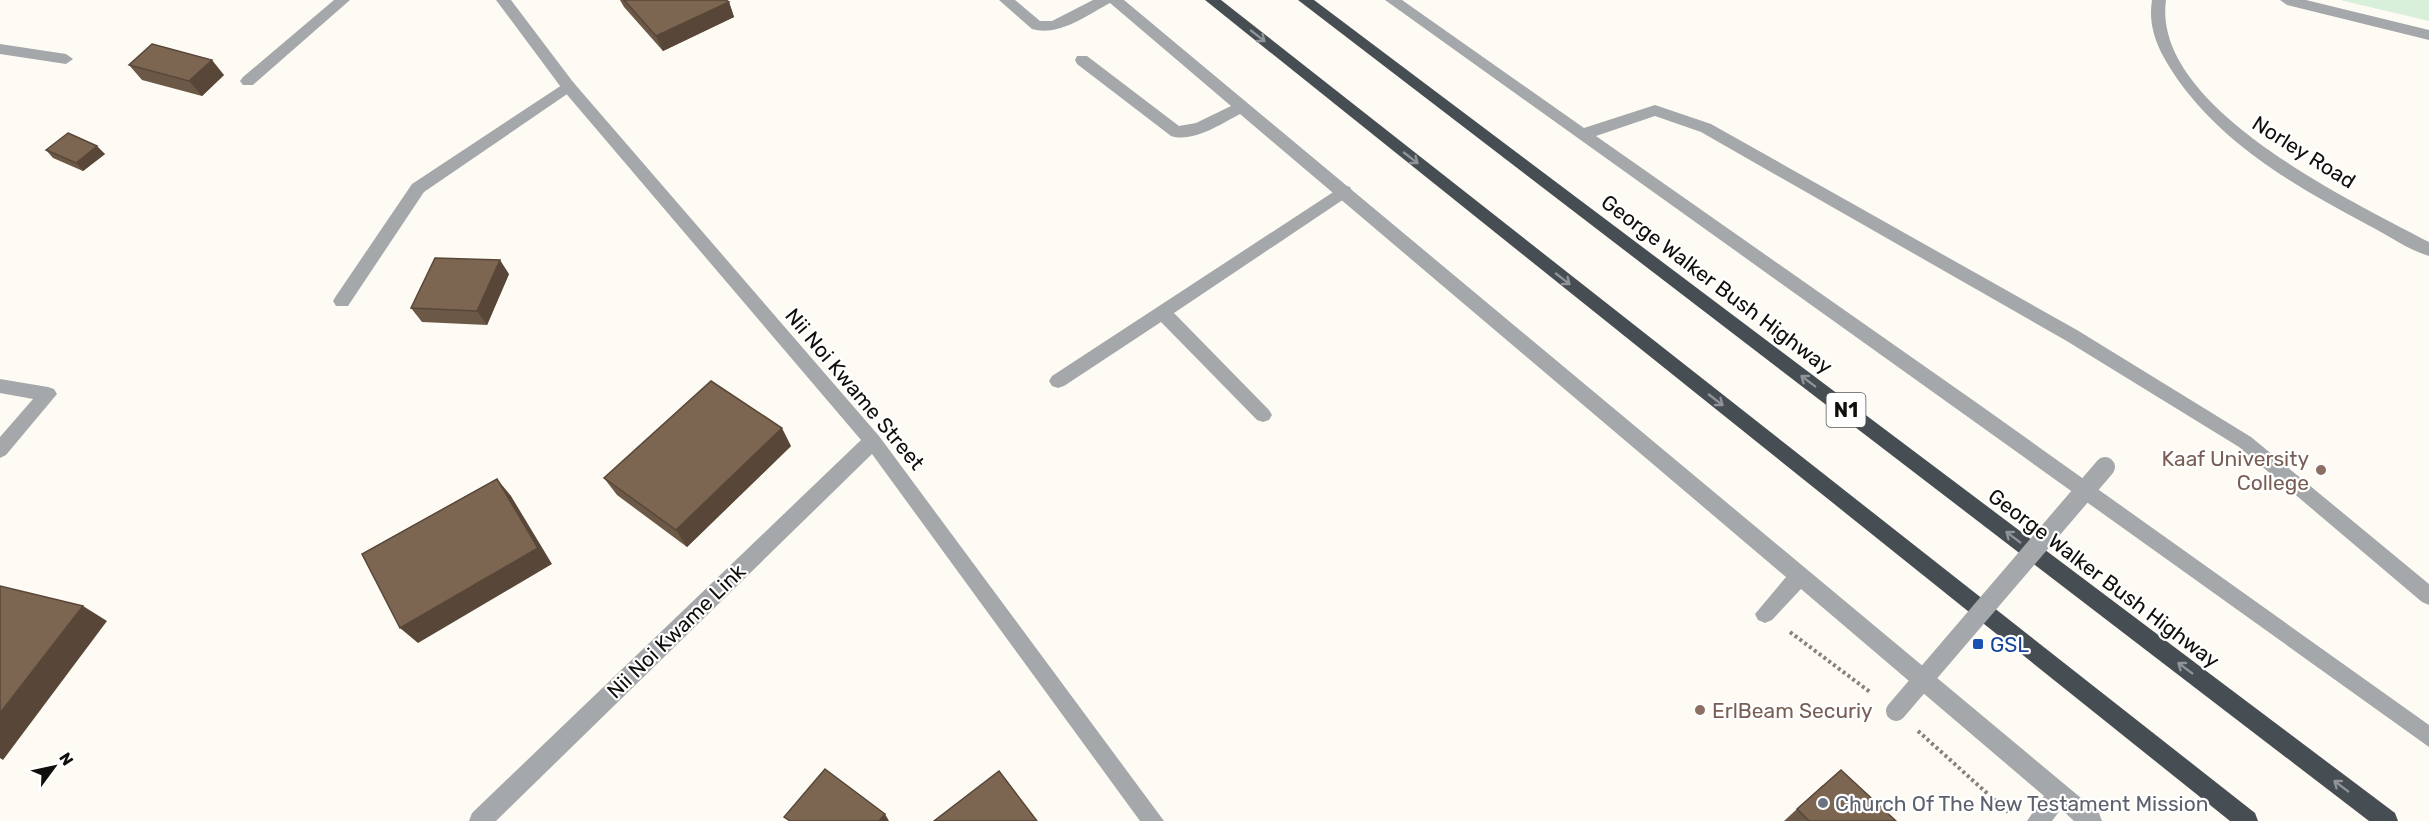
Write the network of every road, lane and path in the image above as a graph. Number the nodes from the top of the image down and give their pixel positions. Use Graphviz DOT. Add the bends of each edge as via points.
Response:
graph roads {
  1 [pos="344,0"];
  2 [pos="503,0"];
  3 [pos="1006,0"];
  4 [pos="1105,0"];
  5 [pos="1115,0"];
  6 [pos="1212,0"];
  7 [pos="1305,0"];
  8 [pos="1392,0"];
  9 [pos="2159,0"];
  10 [pos="2287,0"];
  11 [pos="2429,35"];
  12 [pos="0,49"];
  13 [pos="66,60"];
  14 [pos="1082,60"];
  15 [pos="248,81"];
  16 [pos="568,86"];
  17 [pos="1243,106"];
  18 [pos="1583,134"];
  19 [pos="1344,191"];
  20 [pos="2429,250"];
  21 [pos="342,301"];
  22 [pos="1162,312"];
  23 [pos="1058,381"];
  24 [pos="0,386"];
  25 [pos="1263,415"];
  26 [pos="873,441"];
  27 [pos="0,450"];
  28 [pos="2105,467"];
  29 [pos="1800,576"];
  30 [pos="2429,596"];
  31 [pos="1765,614"];
  32 [pos="1896,711"];
  33 [pos="2429,737"];
  34 [pos="2060,794"];
  35 [pos="480,821"];
  36 [pos="1153,821"];
  37 [pos="2038,821"];
  38 [pos="2091,821"];
  39 [pos="2247,821"];
  40 [pos="2387,821"];
  1 -- 15 [label="street"];
  2 -- 16 [label="street, Nii Noi Kwame Street"];
  3 -- 4 [label="street" via="1037,26 1054,26"];
  5 -- 17 [label="street"];
  6 -- 39 [label="highway, one-way"];
  40 -- 7 [label="highway, George Walker Bush Highway / N1, one-way"];
  8 -- 18 [label="street"];
  9 -- 20 [label="street, Norley Road" via="2156,15 2166,49 2192,92 2231,132 2273,162"];
  10 -- 11 [label="street"];
  12 -- 13 [label="street"];
  14 -- 17 [label="street" via="1176,132 1199,128"];
  16 -- 21 [label="street" via="418,188"];
  16 -- 26 [label="street, Nii Noi Kwame Street"];
  17 -- 19 [label="street"];
  18 -- 30 [label="street" via="1655,110 1706,128 2071,335 2245,442"];
  18 -- 33 [label="street" via="1976,403 2253,601"];
  19 -- 22 [label="street"];
  19 -- 29 [label="street"];
  22 -- 23 [label="street"];
  22 -- 25 [label="street"];
  24 -- 27 [label="street" via="48,394"];
  26 -- 35 [label="street, Nii Noi Kwame Link"];
  26 -- 36 [label="street, Nii Noi Kwame Street"];
  28 -- 32 [label="street, bridge"];
  29 -- 31 [label="street"];
  29 -- 34 [label="street"];
  34 -- 37 [label="street"];
  34 -- 38 [label="street"];
}
